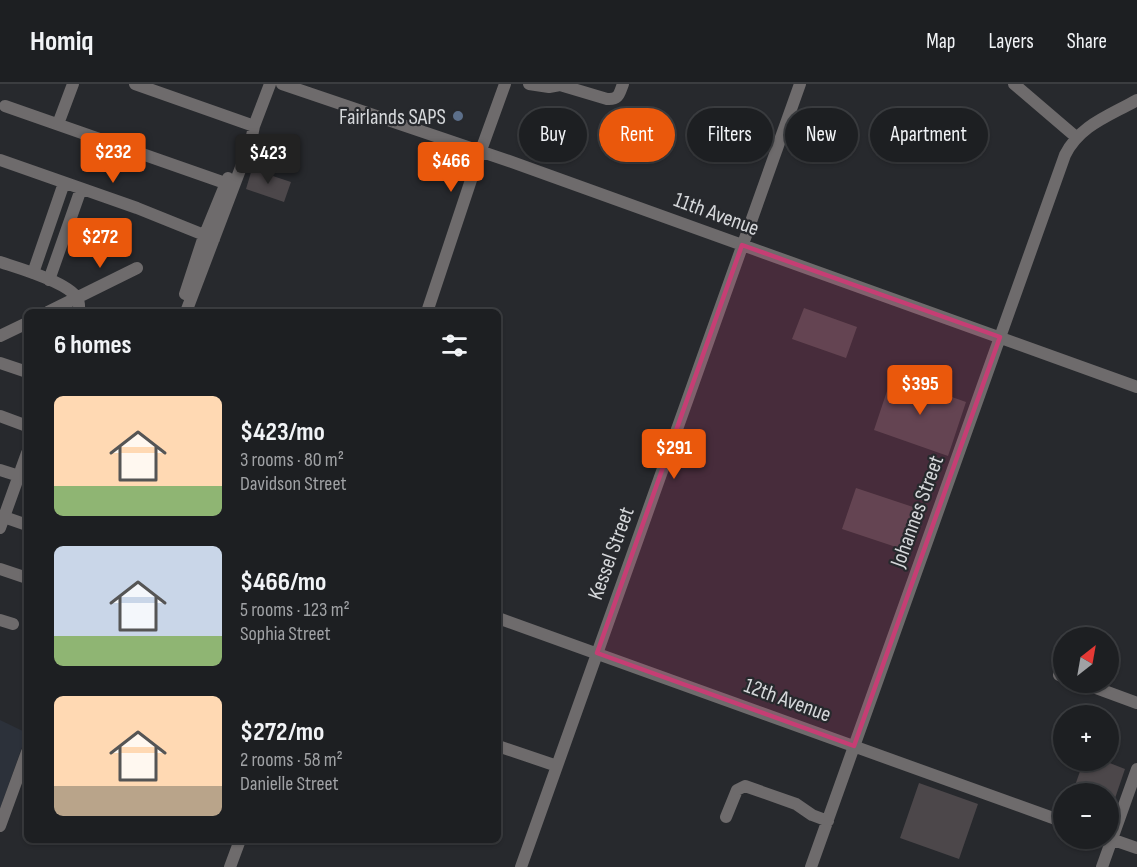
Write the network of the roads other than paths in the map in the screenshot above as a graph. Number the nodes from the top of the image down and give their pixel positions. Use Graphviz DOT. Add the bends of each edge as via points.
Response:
graph roads {
  1 [pos="73,84"];
  2 [pos="135,84"];
  3 [pos="270,84"];
  4 [pos="282,84"];
  5 [pos="506,84"];
  6 [pos="529,84"];
  7 [pos="623,84"];
  8 [pos="800,84"];
  9 [pos="1014,84"];
  10 [pos="1137,100"];
  11 [pos="5,106"];
  12 [pos="58,124"];
  13 [pos="254,126"];
  14 [pos="1076,137"];
  15 [pos="480,153"];
  16 [pos="0,160"];
  17 [pos="64,183"];
  18 [pos="225,183"];
  19 [pos="81,189"];
  20 [pos="137,208"];
  21 [pos="212,216"];
  22 [pos="209,237"];
  23 [pos="742,244"];
  24 [pos="0,262"];
  25 [pos="136,268"];
  26 [pos="33,273"];
  27 [pos="49,280"];
  28 [pos="77,297"];
  29 [pos="54,309"];
  30 [pos="79,309"];
  31 [pos="181,309"];
  32 [pos="187,309"];
  33 [pos="428,309"];
  34 [pos="24,324"];
  35 [pos="0,336"];
  36 [pos="1000,338"];
  37 [pos="0,363"];
  38 [pos="24,371"];
  39 [pos="1137,387"];
  40 [pos="0,416"];
  41 [pos="24,425"];
  42 [pos="0,470"];
  43 [pos="22,472"];
  44 [pos="1,524"];
  45 [pos="24,525"];
  46 [pos="0,569"];
  47 [pos="24,577"];
  48 [pos="501,619"];
  49 [pos="0,620"];
  50 [pos="13,624"];
  51 [pos="597,653"];
  52 [pos="1110,693"];
  53 [pos="1137,703"];
  54 [pos="854,746"];
  55 [pos="501,747"];
  56 [pos="24,760"];
  57 [pos="557,766"];
  58 [pos="1137,769"];
  59 [pos="1119,816"];
  60 [pos="726,817"];
  61 [pos="1053,818"];
  62 [pos="828,821"];
  63 [pos="0,825"];
  64 [pos="1119,842"];
  65 [pos="239,843"];
  66 [pos="1137,848"];
  67 [pos="1107,849"];
  68 [pos="230,867"];
  69 [pos="521,867"];
  70 [pos="811,867"];
  71 [pos="1102,867"];
  1 -- 12 [label="street"];
  2 -- 13 [label="street"];
  3 -- 13 [label="street"];
  4 -- 15 [label="street, 11th Avenue"];
  5 -- 15 [label="street"];
  6 -- 7 [label="street" via="561,85 607,99 619,96"];
  8 -- 23 [label="street, Kessel Street"];
  9 -- 14 [label="street"];
  10 -- 14 [label="street, Johannes Street"];
  11 -- 12 [label="street"];
  12 -- 18 [label="street"];
  13 -- 18 [label="street"];
  13 -- 22 [label="street"];
  14 -- 36 [label="street, Johannes Street" via="1065,155"];
  15 -- 23 [label="street, 11th Avenue"];
  15 -- 33 [label="street"];
  16 -- 17 [label="street"];
  17 -- 19 [label="street"];
  17 -- 26 [label="street"];
  18 -- 21 [label="street"];
  19 -- 20 [label="street"];
  19 -- 27 [label="street"];
  20 -- 21 [label="street" via="187,223 197,224"];
  20 -- 22 [label="street"];
  21 -- 22 [label="street"];
  22 -- 31 [label="street" via="191,272"];
  22 -- 32 [label="street"];
  23 -- 36 [label="street, 11th Avenue"];
  23 -- 51 [label="street, Kessel Street"];
  24 -- 26 [label="street"];
  25 -- 28 [label="street"];
  26 -- 27 [label="street"];
  27 -- 28 [label="street"];
  28 -- 29 [label="street"];
  28 -- 30 [label="street"];
  34 -- 35 [label="street"];
  36 -- 39 [label="street, 11th Avenue"];
  36 -- 54 [label="street, Johannes Street"];
  37 -- 38 [label="street"];
  40 -- 41 [label="street"];
  42 -- 43 [label="street"];
  43 -- 44 [label="street"];
  44 -- 45 [label="street"];
  46 -- 47 [label="street"];
  48 -- 51 [label="street, 12th Avenue"];
  49 -- 50 [label="street"];
  51 -- 54 [label="street, 12th Avenue"];
  51 -- 57 [label="street, Kessel Street"];
  52 -- 53 [label="street"];
  54 -- 61 [label="street, 12th Avenue"];
  54 -- 62 [label="street, Johannes Street"];
  55 -- 57 [label="street"];
  56 -- 63 [label="street"];
  57 -- 69 [label="street, Kessel Street"];
  58 -- 59 [label="street"];
  60 -- 62 [label="street" via="737,790 746,786 796,804"];
  62 -- 70 [label="street, Johannes Street"];
  64 -- 66 [label="street"];
  65 -- 68 [label="street"];
  67 -- 71 [label="street"];
}
